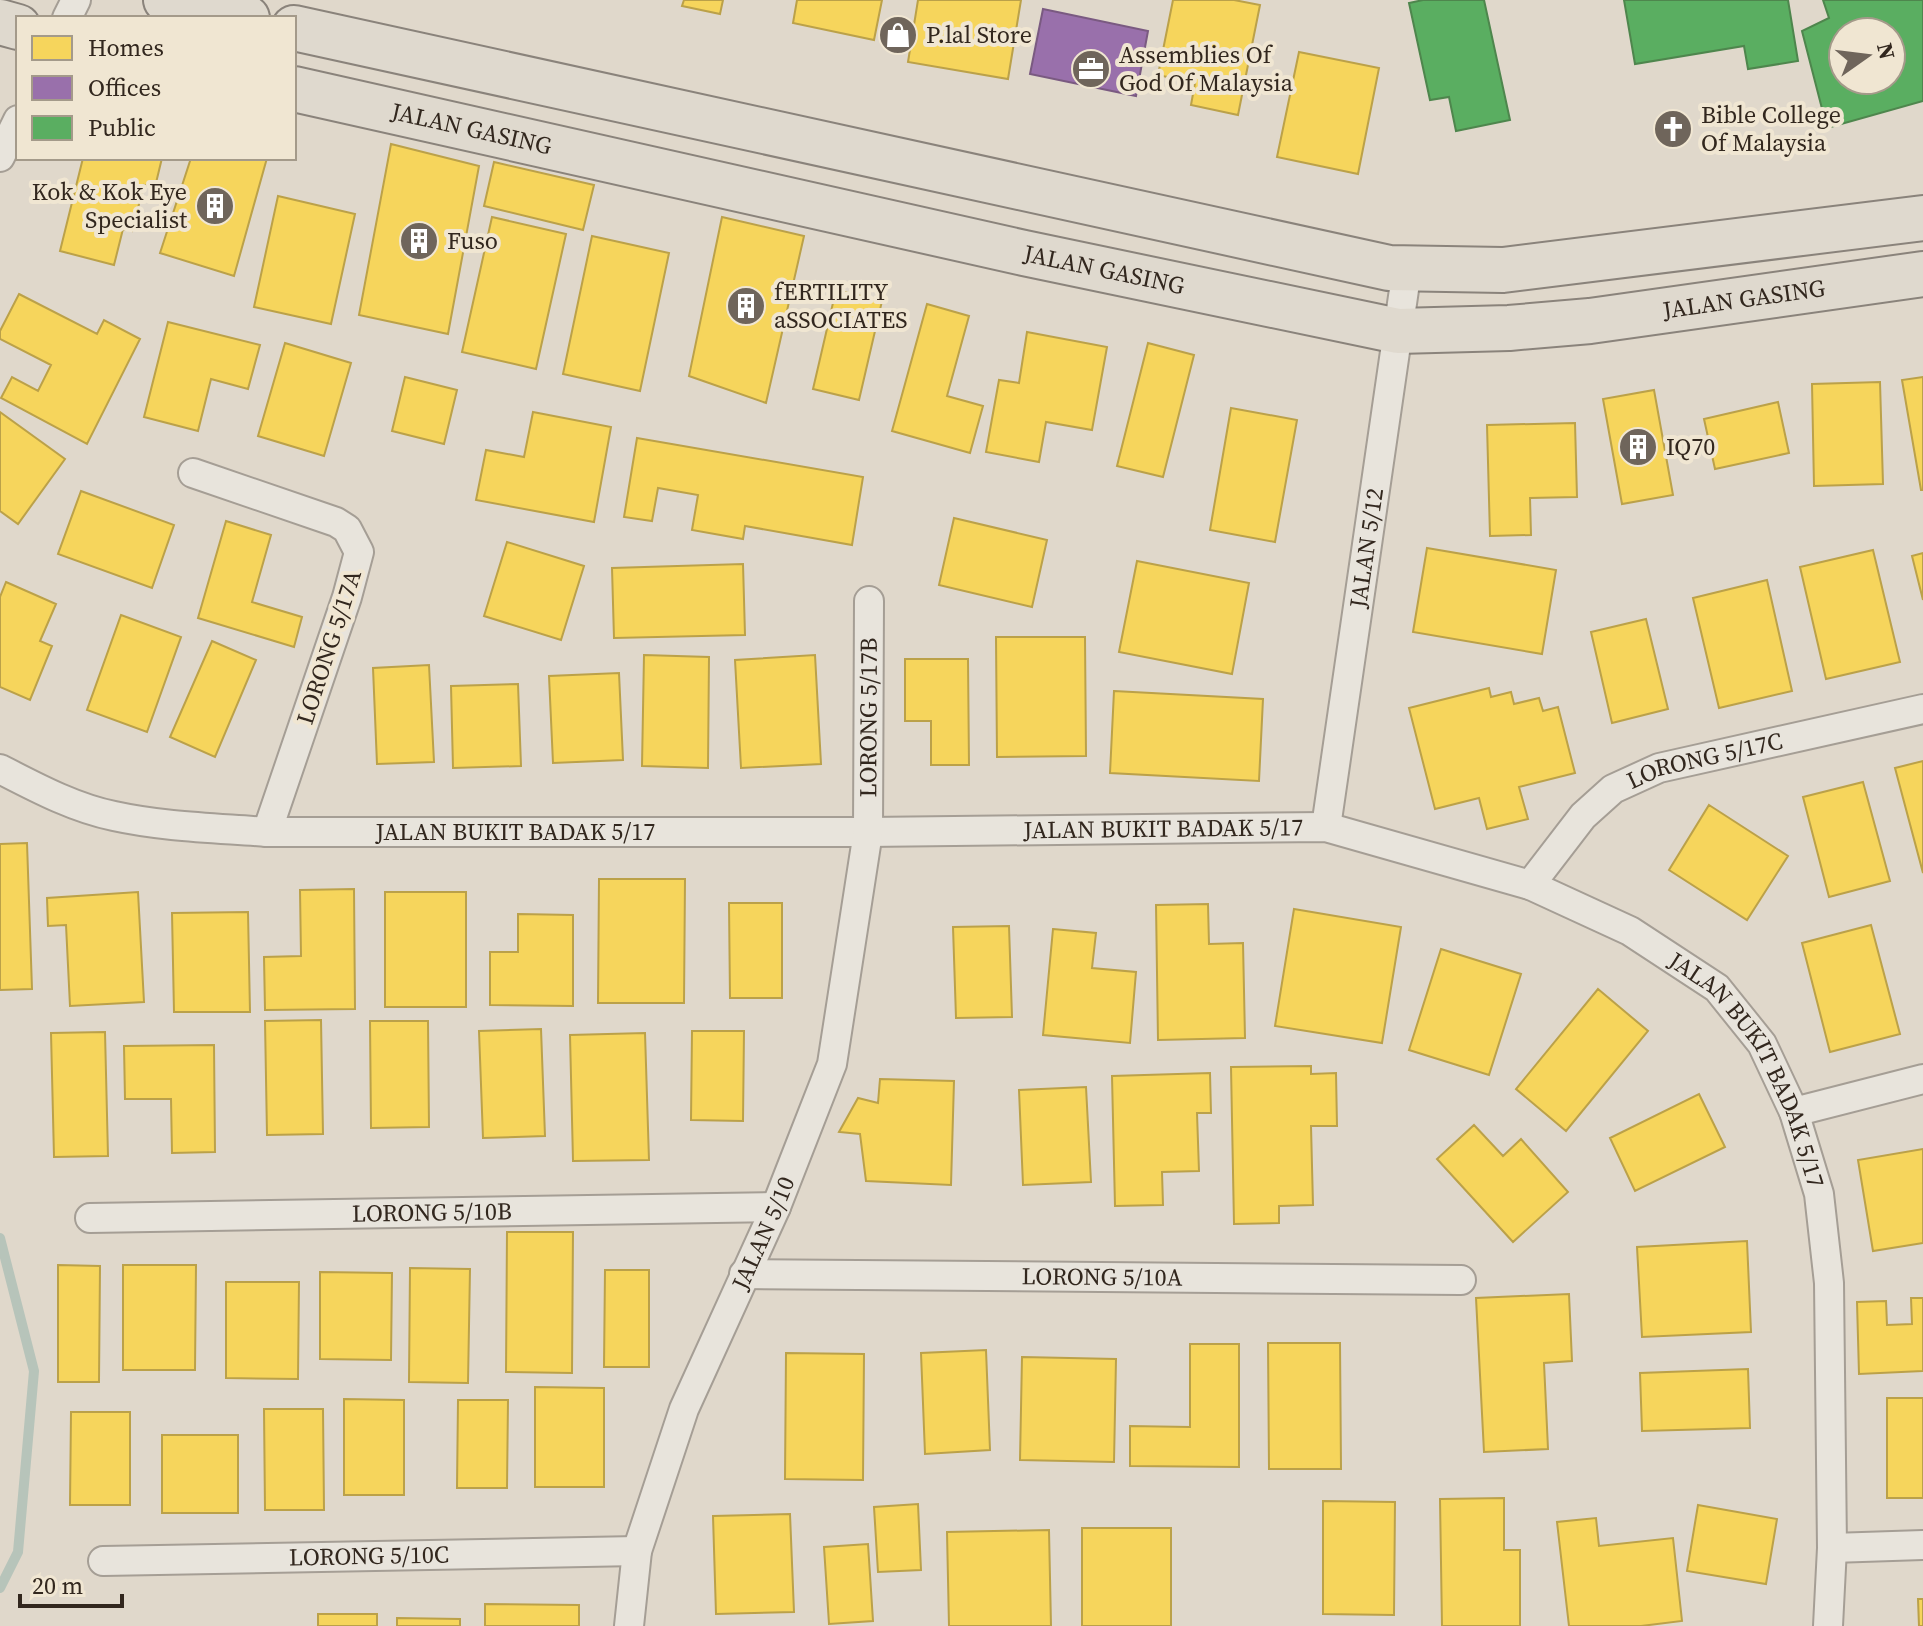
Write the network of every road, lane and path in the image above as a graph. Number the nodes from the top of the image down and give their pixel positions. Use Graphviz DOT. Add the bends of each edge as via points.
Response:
graph roads {
  1 [pos="166,0"];
  2 [pos="238,16"];
  3 [pos="296,28"];
  4 [pos="296,89"];
  5 [pos="16,124"];
  6 [pos="0,157"];
  7 [pos="1923,218"];
  8 [pos="1407,269"];
  9 [pos="1923,274"];
  10 [pos="1398,331"];
  11 [pos="193,473"];
  12 [pos="869,601"];
  13 [pos="1923,709"];
  14 [pos="0,769"];
  15 [pos="1326,827"];
  16 [pos="267,832"];
  17 [pos="868,832"];
  18 [pos="1530,885"];
  19 [pos="1923,1079"];
  20 [pos="1794,1112"];
  21 [pos="776,1207"];
  22 [pos="90,1218"];
  23 [pos="744,1274"];
  24 [pos="1461,1280"];
  25 [pos="1923,1545"];
  26 [pos="1832,1548"];
  27 [pos="637,1551"];
  28 [pos="103,1561"];
  29 [pos="629,1626"];
  30 [pos="1828,1626"];
  1 -- 2 [label="main road"];
  3 -- 8 [label="main road"];
  4 -- 10 [label="main road, JALAN GASING"];
  5 -- 6 [label="street"];
  7 -- 8 [label="main road" via="1503,270"];
  8 -- 10 [label="street, JALAN 5/12"];
  9 -- 10 [label="main road, JALAN GASING" via="1590,321"];
  10 -- 15 [label="street, JALAN 5/12"];
  11 -- 16 [label="street, LORONG 5/17A" via="336,522 347,529 359,552"];
  12 -- 17 [label="street, LORONG 5/17B"];
  13 -- 18 [label="street, LORONG 5/17C" via="1659,768 1613,789 1593,807"];
  14 -- 16 [label="street, JALAN BUKIT BADAK 5/17" via="111,816"];
  15 -- 17 [label="street, JALAN BUKIT BADAK 5/17"];
  15 -- 18 [label="street, JALAN BUKIT BADAK 5/17"];
  16 -- 17 [label="street, JALAN BUKIT BADAK 5/17"];
  17 -- 21 [label="street, JALAN 5/10" via="832,1064"];
  18 -- 20 [label="street, JALAN BUKIT BADAK 5/17" via="1630,931 1717,988 1762,1044"];
  19 -- 20 [label="street"];
  20 -- 26 [label="street, JALAN BUKIT BADAK 5/17" via="1819,1194 1829,1283"];
  21 -- 22 [label="street, LORONG 5/10B"];
  21 -- 23 [label="street, JALAN 5/10"];
  23 -- 24 [label="street, LORONG 5/10A"];
  23 -- 27 [label="street, JALAN 5/10" via="684,1409"];
  25 -- 26 [label="street"];
  26 -- 30 [label="street, JALAN BUKIT BADAK 5/17"];
  27 -- 28 [label="street, LORONG 5/10C"];
  27 -- 29 [label="street, JALAN 5/10"];
}
